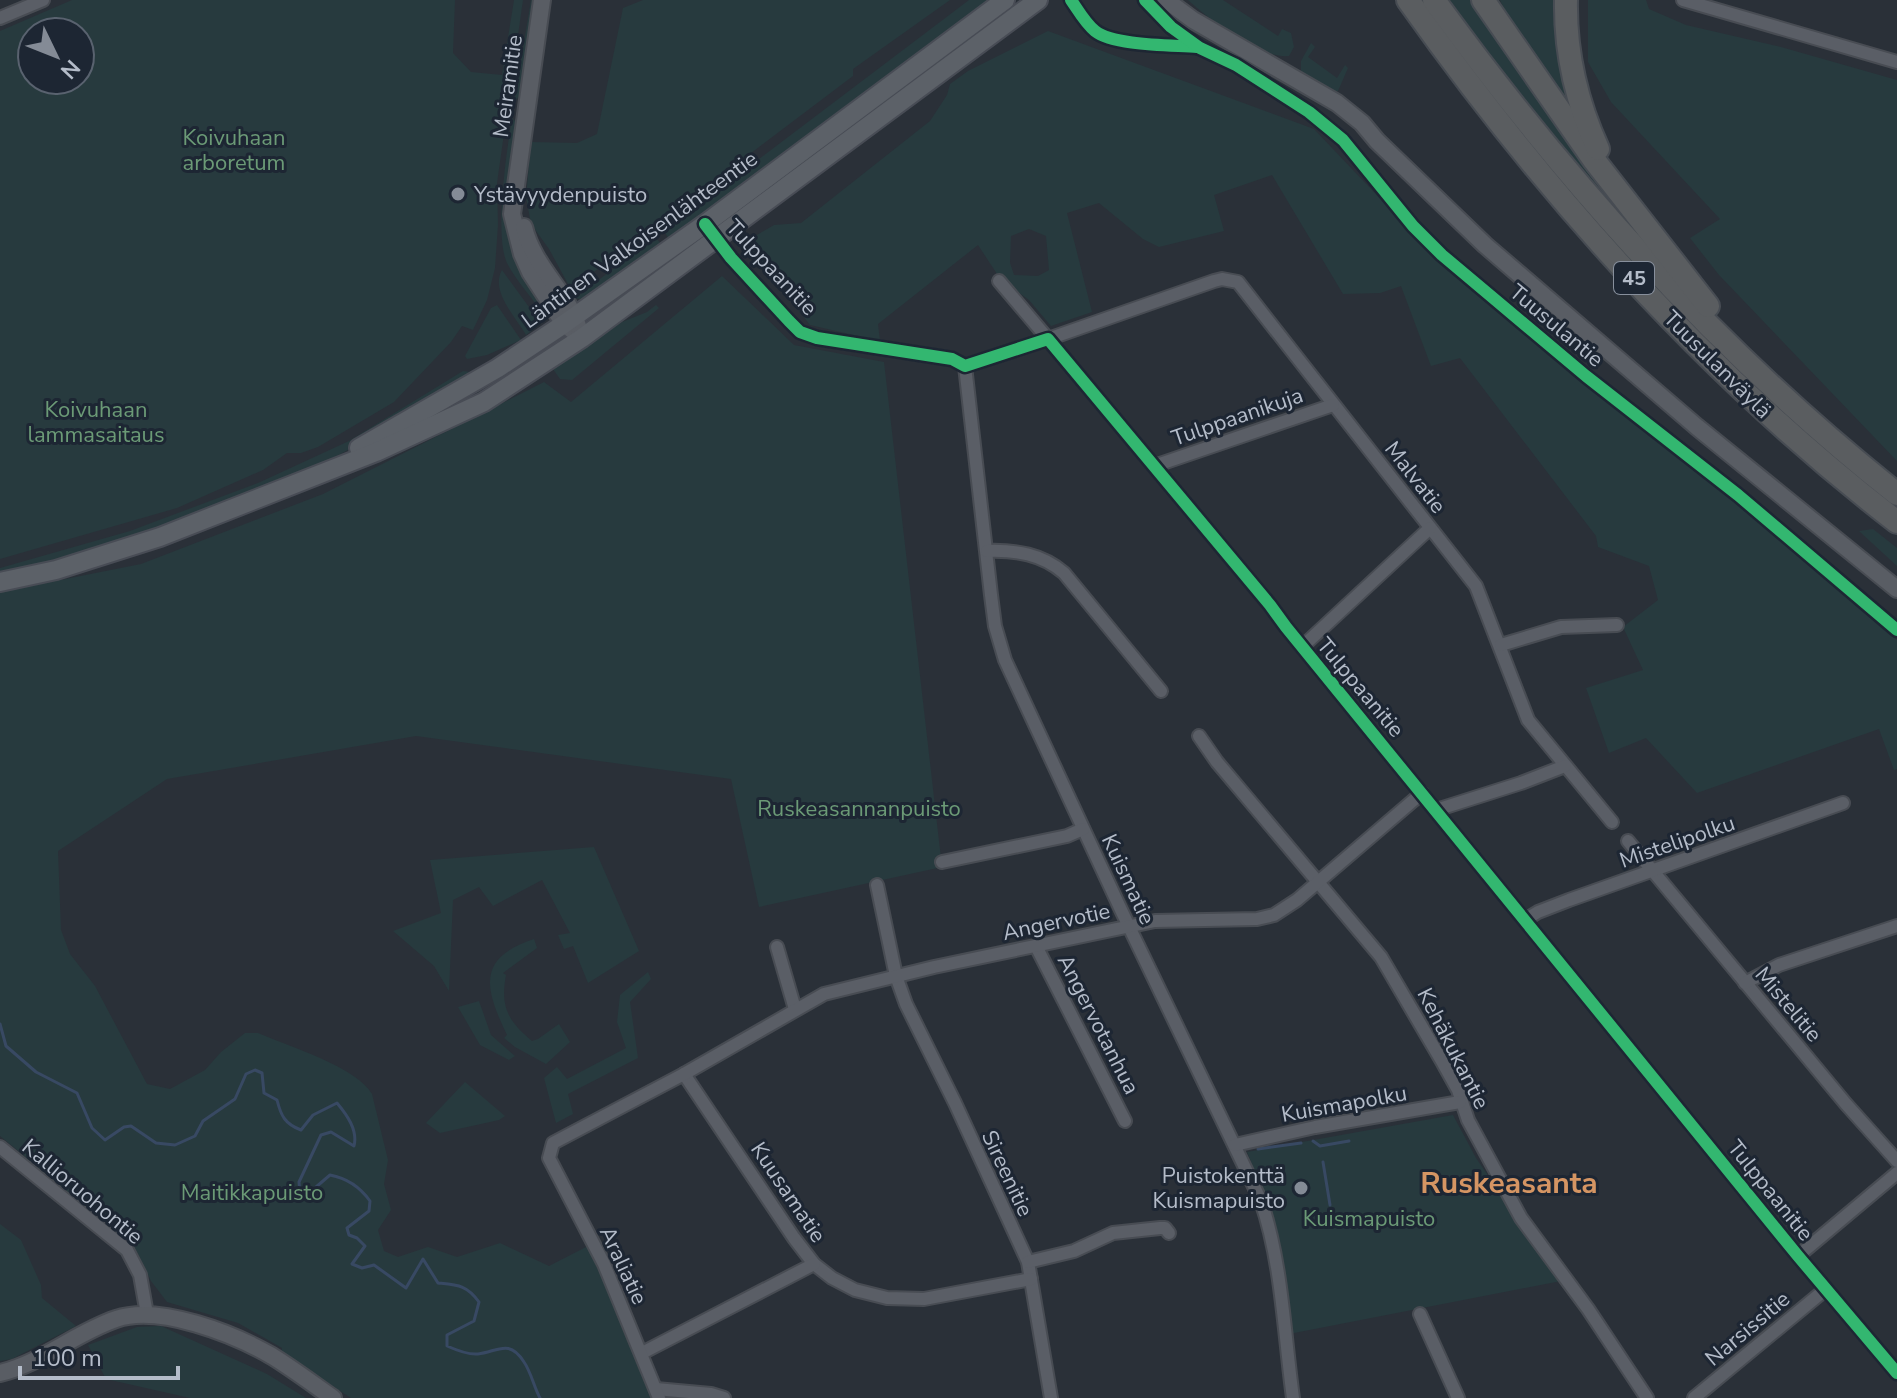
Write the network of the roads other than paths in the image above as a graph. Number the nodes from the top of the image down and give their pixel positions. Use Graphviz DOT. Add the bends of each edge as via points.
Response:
graph roads {
  1 [pos="43,0"];
  2 [pos="542,0"];
  3 [pos="1005,0"];
  4 [pos="1038,0"];
  5 [pos="1166,0"];
  6 [pos="1176,0"];
  7 [pos="1395,0"];
  8 [pos="1408,0"];
  9 [pos="1434,0"];
  10 [pos="1483,0"];
  11 [pos="1566,0"];
  12 [pos="1683,0"];
  13 [pos="0,18"];
  14 [pos="1193,20"];
  15 [pos="1897,62"];
  16 [pos="1455,67"];
  17 [pos="1626,203"];
  18 [pos="705,224"];
  19 [pos="716,240"];
  20 [pos="999,281"];
  21 [pos="569,320"];
  22 [pos="582,338"];
  23 [pos="1048,339"];
  24 [pos="965,366"];
  25 [pos="1333,405"];
  26 [pos="1154,466"];
  27 [pos="1864,468"];
  28 [pos="282,488"];
  29 [pos="1897,494"];
  30 [pos="1897,522"];
  31 [pos="1430,528"];
  32 [pos="987,551"];
  33 [pos="0,582"];
  34 [pos="1897,589"];
  35 [pos="1617,625"];
  36 [pos="1501,645"];
  37 [pos="1302,647"];
  38 [pos="1161,691"];
  39 [pos="1199,736"];
  40 [pos="1565,766"];
  41 [pos="1422,793"];
  42 [pos="1843,803"];
  43 [pos="1436,810"];
  44 [pos="1612,822"];
  45 [pos="1083,829"];
  46 [pos="1628,841"];
  47 [pos="942,862"];
  48 [pos="1653,870"];
  49 [pos="1319,881"];
  50 [pos="877,885"];
  51 [pos="1525,920"];
  52 [pos="1128,925"];
  53 [pos="1897,926"];
  54 [pos="1036,946"];
  55 [pos="777,947"];
  56 [pos="896,976"];
  57 [pos="1745,983"];
  58 [pos="795,1009"];
  59 [pos="684,1074"];
  60 [pos="1460,1102"];
  61 [pos="1125,1121"];
  62 [pos="1235,1145"];
  63 [pos="0,1147"];
  64 [pos="549,1151"];
  65 [pos="1897,1161"];
  66 [pos="1897,1173"];
  67 [pos="1169,1233"];
  68 [pos="1798,1256"];
  69 [pos="1028,1262"];
  70 [pos="814,1264"];
  71 [pos="1031,1279"];
  72 [pos="1826,1289"];
  73 [pos="147,1314"];
  74 [pos="1420,1314"];
  75 [pos="642,1353"];
  76 [pos="0,1373"];
  77 [pos="1897,1373"];
  78 [pos="657,1393"];
  79 [pos="333,1398"];
  80 [pos="724,1398"];
  81 [pos="1051,1398"];
  82 [pos="1293,1398"];
  83 [pos="1458,1398"];
  84 [pos="1647,1398"];
  85 [pos="1694,1398"];
  1 -- 13 [label="street"];
  2 -- 21 [label="main road, Meiramitie" via="512,214 530,272"];
  3 -- 18 [label="main road, Läntinen Valkoisenlähteentie"];
  4 -- 19 [label="main road, Läntinen Valkoisenlähteentie"];
  5 -- 14 [label="main road, Tuusulantie"];
  6 -- 14 [label="main road, Tuusulantie"];
  7 -- 16 [label="highway"];
  8 -- 16 [label="highway, Tuusulanväylä / 45"];
  9 -- 27 [label="highway, Tuusulanväylä / 45" via="1603,215 1778,395"];
  10 -- 17 [label="highway"];
  11 -- 17 [label="highway" via="1576,91"];
  12 -- 15 [label="street"];
  14 -- 34 [label="main road, Tuusulantie" via="1288,75 1377,141 1485,245"];
  16 -- 30 [label="highway, Tuusulanväylä / 45" via="1589,231 1686,332 1765,412"];
  17 -- 27 [label="highway" via="1746,350"];
  18 -- 19 [label="street, Tulppaanitie"];
  18 -- 21 [label="main road, Läntinen Valkoisenlähteentie"];
  19 -- 22 [label="main road, Läntinen Valkoisenlähteentie"];
  19 -- 24 [label="street, Tulppaanitie" via="800,332 952,359"];
  20 -- 23 [label="street, Tulppaanitie"];
  21 -- 22 [label="main road, Meiramitie"];
  21 -- 28 [label="main road, Läntinen Valkoisenlähteentie" via="413,419"];
  22 -- 28 [label="main road, Läntinen Valkoisenlähteentie" via="484,402"];
  23 -- 24 [label="street"];
  23 -- 25 [label="street, Malvatie" via="1230,279 1243,287"];
  23 -- 26 [label="street, Tulppaanitie"];
  24 -- 32 [label="street, Kuismatie"];
  25 -- 26 [label="street, Tulppaanikuja"];
  25 -- 31 [label="street, Malvatie"];
  26 -- 37 [label="street, Tulppaanitie"];
  27 -- 29 [label="highway, Tuusulanväylä / 45"];
  28 -- 33 [label="main road, Läntinen Valkoisenlähteentie" via="137,545"];
  31 -- 36 [label="street, Malvatie" via="1476,586"];
  31 -- 37 [label="street"];
  32 -- 38 [label="street" via="1021,552 1052,563"];
  32 -- 45 [label="street, Kuismatie" via="995,626 1005,660"];
  35 -- 36 [label="street" via="1561,627"];
  36 -- 40 [label="street, Malvatie" via="1528,720"];
  37 -- 41 [label="street, Tulppaanitie"];
  39 -- 49 [label="street, Kehäkukantie"];
  40 -- 43 [label="street"];
  40 -- 44 [label="street, Malvatie"];
  41 -- 43 [label="street, Tulppaanitie"];
  41 -- 49 [label="street, Angervotie"];
  42 -- 48 [label="street, Mistelipolku"];
  43 -- 51 [label="street, Tulppaanitie"];
  45 -- 47 [label="street"];
  45 -- 52 [label="street, Kuismatie"];
  46 -- 48 [label="street"];
  48 -- 51 [label="street, Mistelipolku"];
  48 -- 57 [label="street, Mistelitie"];
  49 -- 52 [label="street, Angervotie" via="1274,915 1257,919"];
  49 -- 60 [label="street, Kehäkukantie" via="1381,957"];
  50 -- 56 [label="street"];
  51 -- 68 [label="street, Tulppaanitie"];
  52 -- 54 [label="street, Angervotie"];
  52 -- 62 [label="street, Kuismatie"];
  53 -- 57 [label="street" via="1779,965"];
  54 -- 56 [label="street, Angervotie"];
  54 -- 61 [label="street, Angervotanhua"];
  55 -- 58 [label="street"];
  56 -- 58 [label="street, Angervotie" via="824,994"];
  56 -- 69 [label="street, Sireenitie"];
  57 -- 65 [label="street, Mistelitie"];
  58 -- 59 [label="street, Angervotie"];
  59 -- 64 [label="street, Angervotie" via="553,1143"];
  59 -- 70 [label="street, Kuusamatie"];
  60 -- 62 [label="street, Kuismapolku"];
  60 -- 84 [label="street, Kehäkukantie" via="1521,1218"];
  62 -- 82 [label="street, Kuismatie" via="1268,1224"];
  63 -- 73 [label="street, Kallioruohontie" via="127,1250 140,1275"];
  64 -- 75 [label="street, Araliatie"];
  66 -- 68 [label="street"];
  67 -- 69 [label="street" via="1160,1228 1113,1233 1074,1251"];
  68 -- 72 [label="street, Tulppaanitie"];
  69 -- 71 [label="street, Sireenitie"];
  70 -- 71 [label="street, Kuusamatie" via="855,1290 887,1298 924,1299"];
  70 -- 75 [label="street"];
  71 -- 81 [label="street, Sireenitie"];
  72 -- 77 [label="street, Tulppaanitie"];
  72 -- 85 [label="street, Narsissitie"];
  73 -- 76 [label="main road" via="105,1323 37,1361"];
  73 -- 79 [label="main road" via="178,1318 272,1356"];
  74 -- 83 [label="street"];
  75 -- 78 [label="street, Araliatie"];
  78 -- 80 [label="street"];
}
